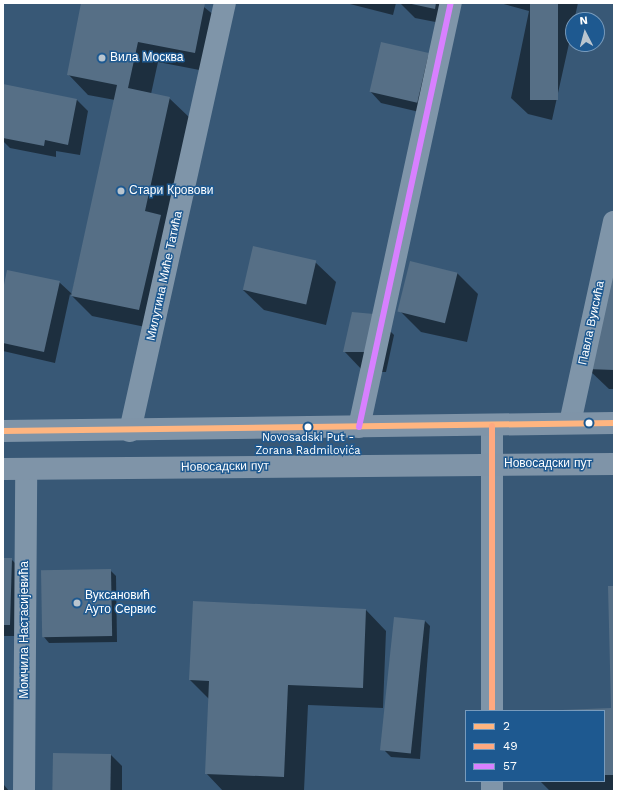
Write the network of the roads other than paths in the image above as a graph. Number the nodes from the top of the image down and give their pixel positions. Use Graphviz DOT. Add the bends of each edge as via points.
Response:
graph roads {
  1 [pos="225,3"];
  2 [pos="451,3"];
  3 [pos="614,222"];
  4 [pos="614,423"];
  5 [pos="570,424"];
  6 [pos="492,426"];
  7 [pos="359,427"];
  8 [pos="3,431"];
  9 [pos="130,431"];
  10 [pos="492,464"];
  11 [pos="614,464"];
  12 [pos="3,469"];
  13 [pos="26,469"];
  14 [pos="492,710"];
  15 [pos="24,791"];
  1 -- 9 [label="street, Милутина Миће Татића"];
  2 -- 7 [label="street"];
  3 -- 5 [label="street, Павла Вуисића"];
  4 -- 5 [label="main road"];
  5 -- 6 [label="main road"];
  6 -- 7 [label="main road"];
  6 -- 10 [label="street"];
  7 -- 9 [label="main road"];
  8 -- 9 [label="main road"];
  10 -- 11 [label="main road, Новосадски пут"];
  10 -- 13 [label="main road, Новосадски пут"];
  10 -- 14 [label="street"];
  12 -- 13 [label="main road, Новосадски пут"];
  13 -- 15 [label="street, Момчила Настасијевића"];
}
